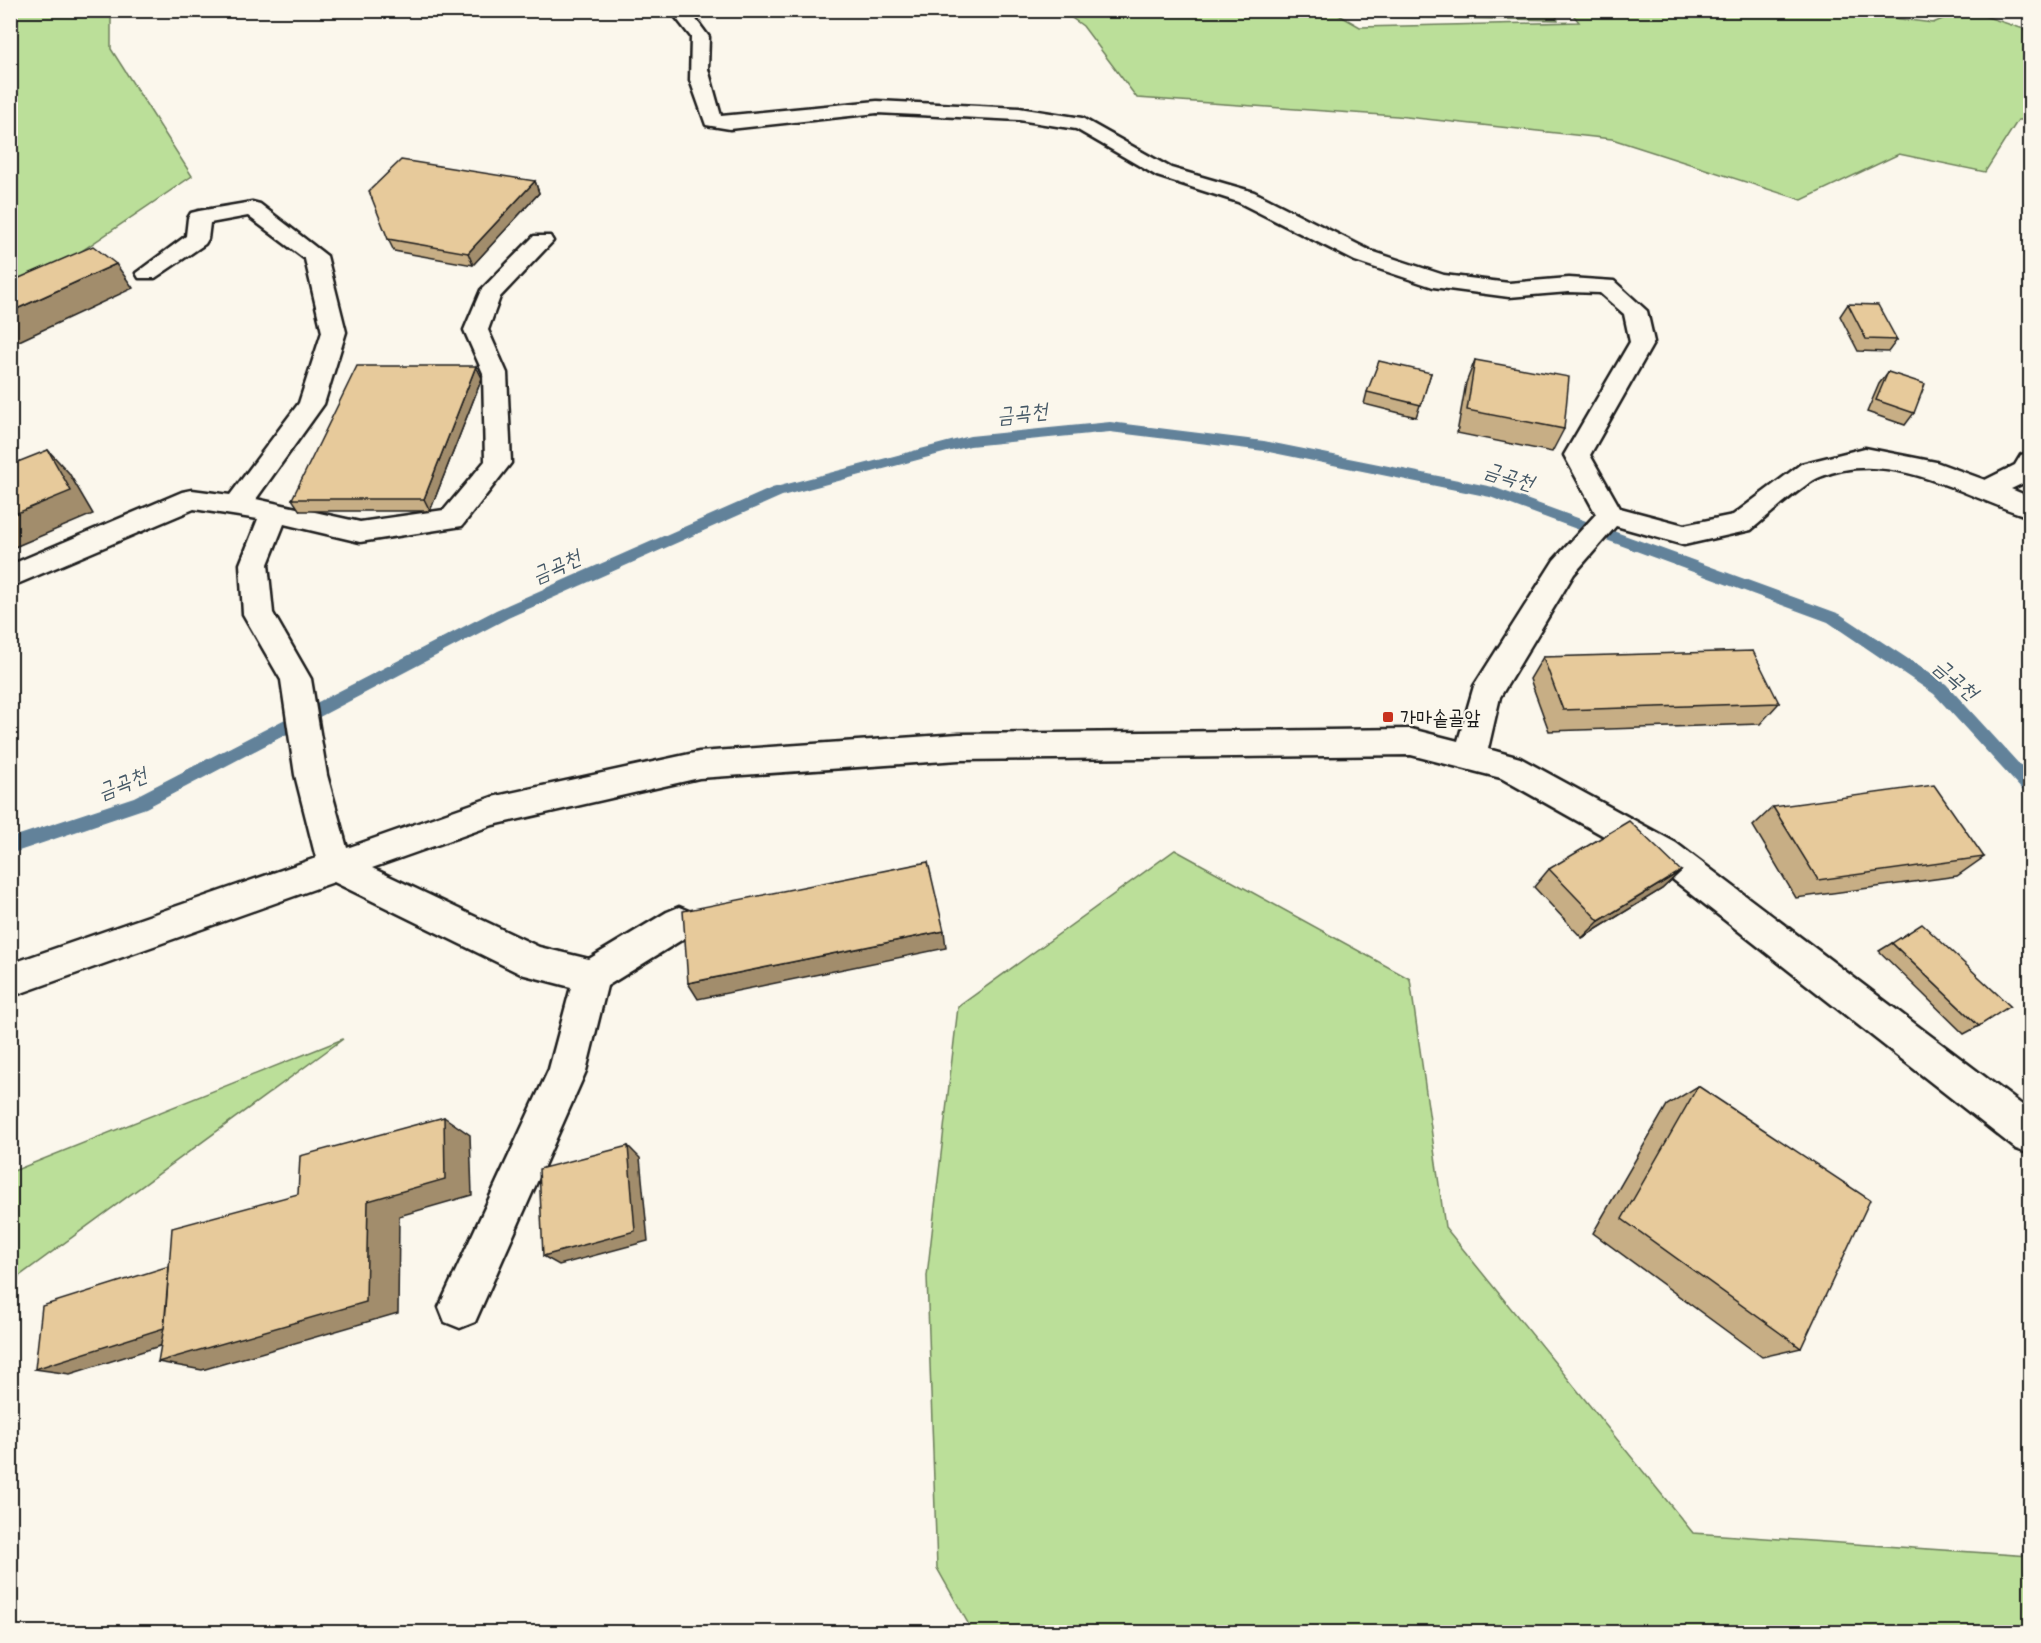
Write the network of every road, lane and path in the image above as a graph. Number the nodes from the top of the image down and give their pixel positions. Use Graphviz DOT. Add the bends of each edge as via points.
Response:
graph roads {
  1 [pos="679,10"];
  2 [pos="542,241"];
  3 [pos="147,273"];
  4 [pos="2031,461"];
  5 [pos="1987,490"];
  6 [pos="237,506"];
  7 [pos="2031,507"];
  8 [pos="275,512"];
  9 [pos="1610,514"];
  10 [pos="10,577"];
  11 [pos="1470,757"];
  12 [pos="335,866"];
  13 [pos="679,924"];
  14 [pos="592,976"];
  15 [pos="10,981"];
  16 [pos="2031,1135"];
  17 [pos="460,1307"];
  1 -- 9 [label="street" via="700,37 695,57 713,121 730,123 877,107 1019,114 1082,123 1164,172 1245,197 1363,256 1441,282 1509,290 1605,286 1635,310 1642,342 1577,455"];
  2 -- 8 [label="street" via="489,296 476,330 495,373 498,463 452,519 360,532"];
  3 -- 6 [label="street" via="197,239 199,218 252,208 316,256 334,332 311,404"];
  4 -- 5 [label="street" via="2026,471"];
  5 -- 7 [label="street"];
  5 -- 9 [label="street" via="1936,471 1865,458 1810,470 1742,523 1684,535"];
  6 -- 8 [label="street"];
  6 -- 10 [label="street" via="192,499"];
  8 -- 12 [label="street" via="254,564 258,614 296,680 311,775"];
  9 -- 11 [label="street" via="1564,567 1485,695"];
  11 -- 12 [label="street" via="1411,742 982,746 699,765 492,811"];
  11 -- 16 [label="street" via="1509,767 1664,853"];
  12 -- 14 [label="street" via="534,962"];
  12 -- 15 [label="street"];
  13 -- 14 [label="street"];
  14 -- 17 [label="street" via="567,1071"];
}
